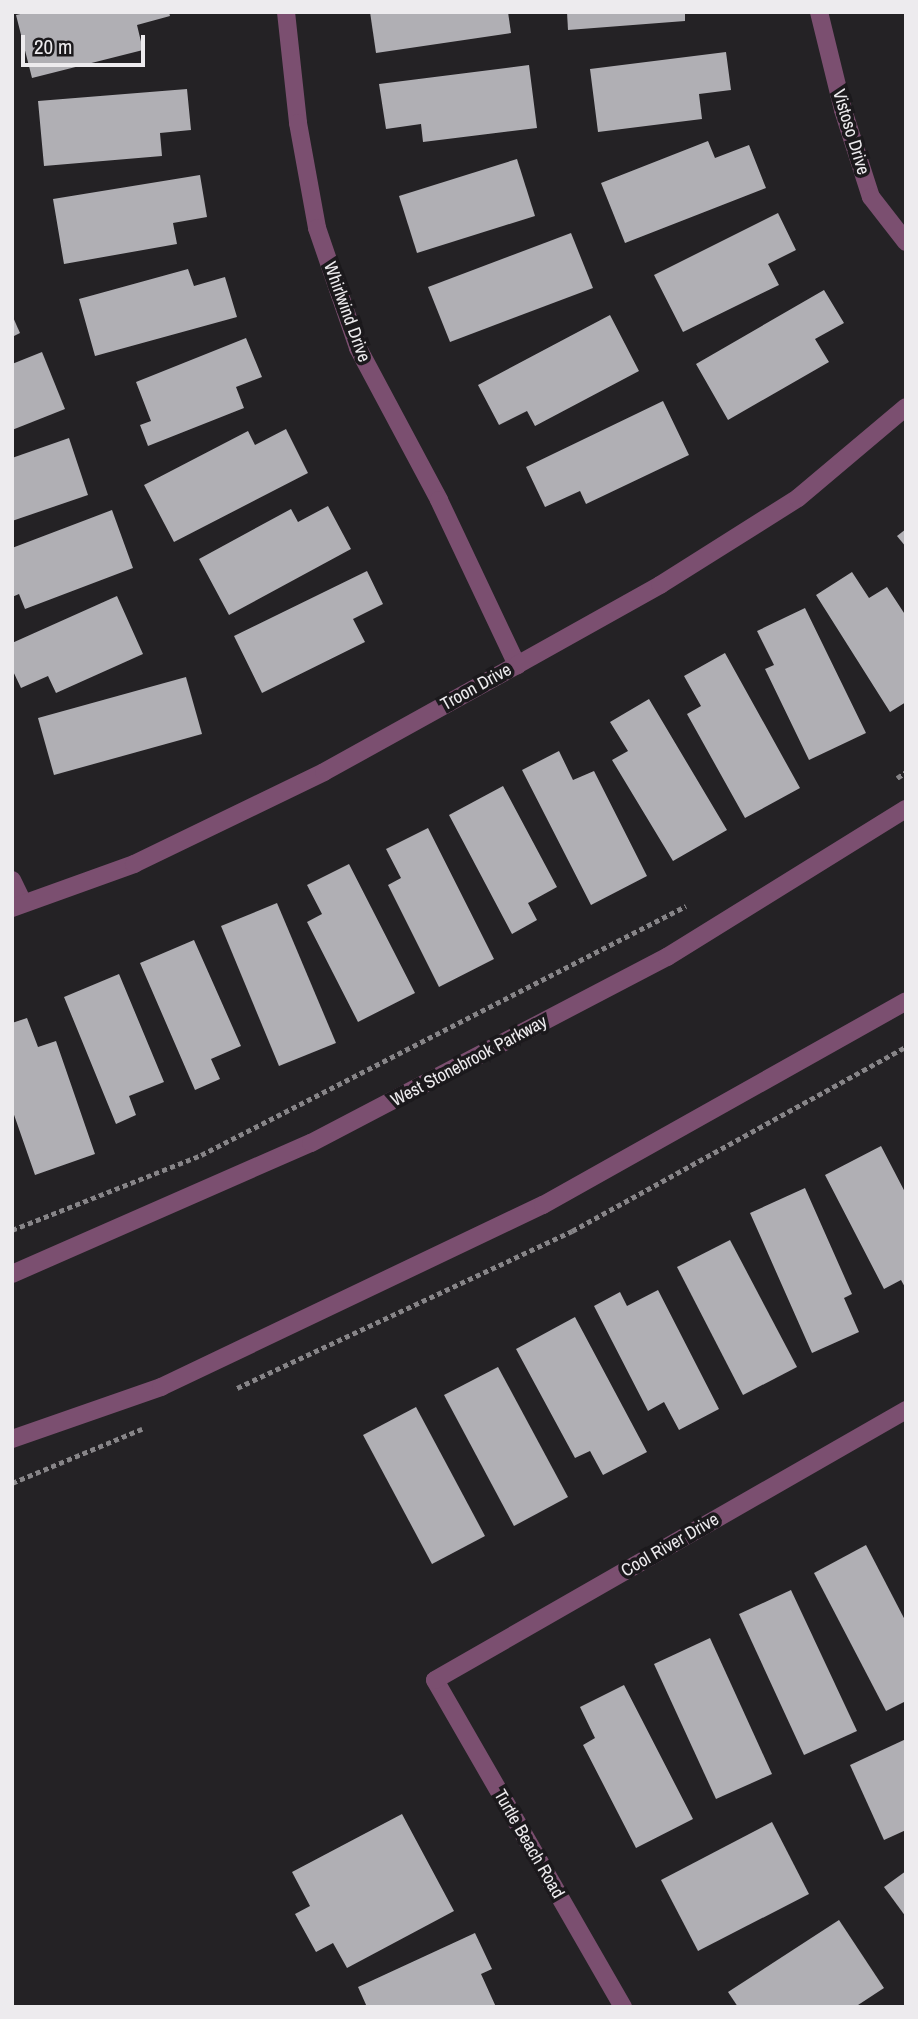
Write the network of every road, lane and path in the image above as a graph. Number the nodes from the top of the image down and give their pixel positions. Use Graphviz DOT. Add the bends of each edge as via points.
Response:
graph roads {
  1 [pos="286,12"];
  2 [pos="818,12"];
  3 [pos="906,242"];
  4 [pos="906,407"];
  5 [pos="517,665"];
  6 [pos="906,772"];
  7 [pos="894,780"];
  8 [pos="906,809"];
  9 [pos="12,880"];
  10 [pos="694,902"];
  11 [pos="17,905"];
  12 [pos="906,1001"];
  13 [pos="12,1230"];
  14 [pos="12,1274"];
  15 [pos="903,1418"];
  16 [pos="12,1439"];
  17 [pos="435,1680"];
  18 [pos="623,2007"];
  1 -- 5 [label="street, Whirlwind Drive" via="298,123 317,228 358,348 439,500"];
  2 -- 3 [label="street, Vistoso Drive" via="871,197"];
  4 -- 5 [label="street, Troon Drive" via="798,498 660,585"];
  5 -- 11 [label="street, Troon Drive" via="324,772 134,864"];
  6 -- 7 [label="path"];
  8 -- 14 [label="street, West Stonebrook Parkway" via="667,957 323,1137"];
  9 -- 11 [label="street"];
  10 -- 13 [label="path" via="201,1155"];
  12 -- 16 [label="street" via="543,1205 162,1387"];
  15 -- 17 [label="street, Cool River Drive"];
  17 -- 18 [label="street, Turtle Beach Road"];
}
